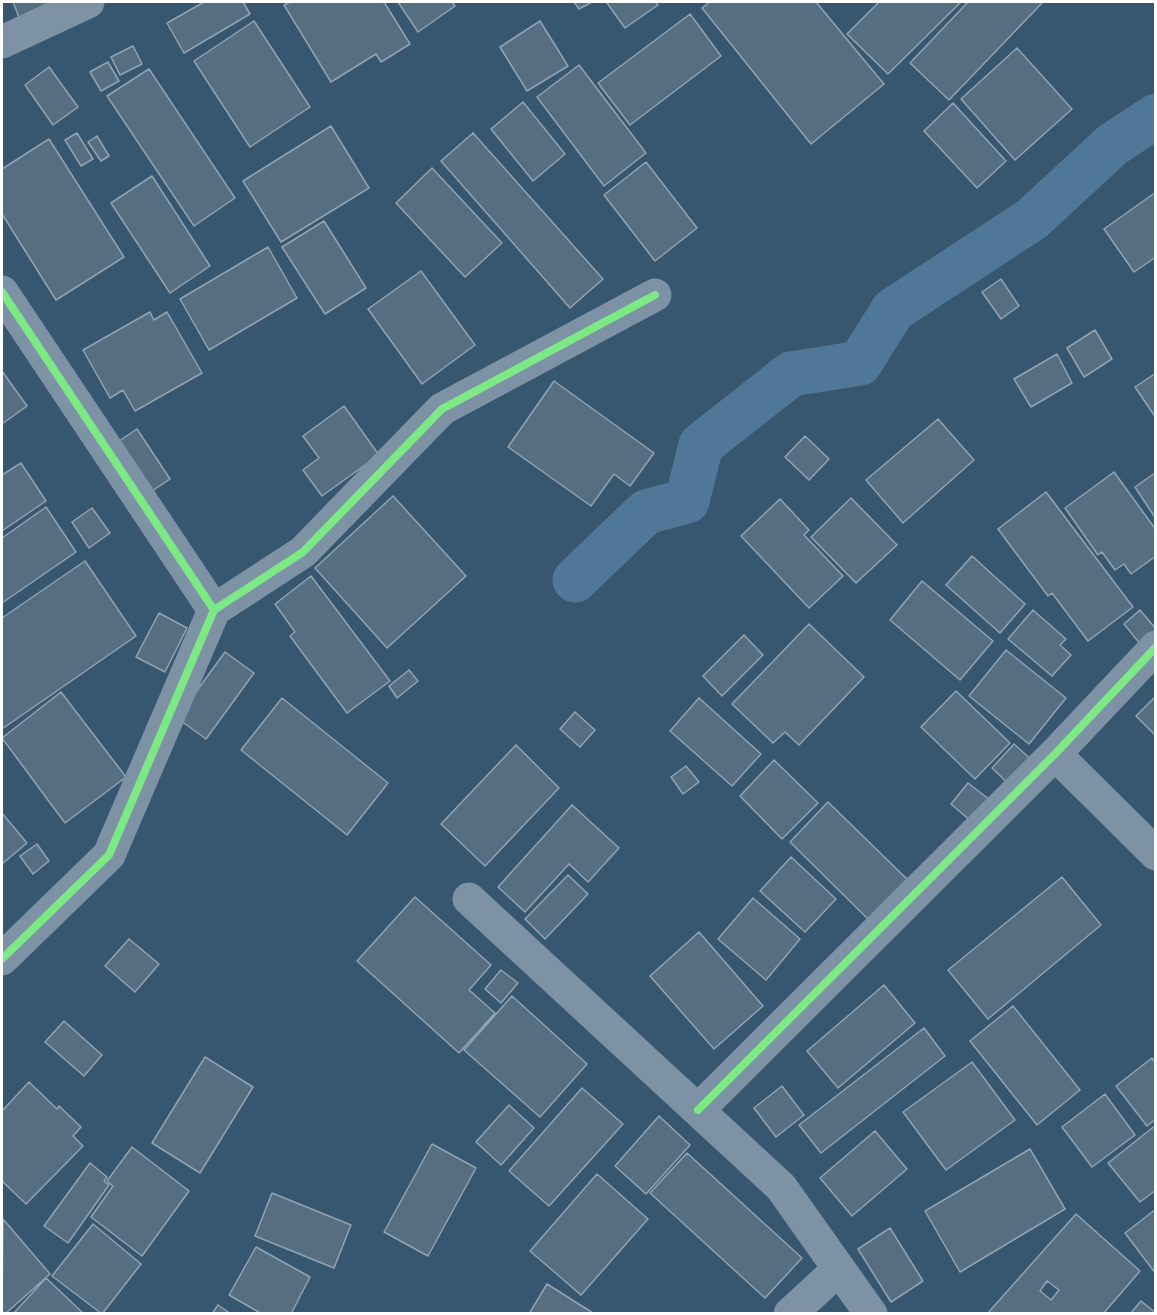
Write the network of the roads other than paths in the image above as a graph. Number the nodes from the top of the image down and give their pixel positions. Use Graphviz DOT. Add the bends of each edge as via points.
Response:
graph roads {
  1 [pos="88,2"];
  2 [pos="2,42"];
  3 [pos="2,292"];
  4 [pos="655,295"];
  5 [pos="214,610"];
  6 [pos="1155,647"];
  7 [pos="1054,754"];
  8 [pos="1155,854"];
  9 [pos="469,899"];
  10 [pos="2,959"];
  11 [pos="698,1110"];
  12 [pos="839,1269"];
  13 [pos="790,1314"];
  14 [pos="872,1314"];
  1 -- 2 [label="street"];
  3 -- 5 [label="street"];
  4 -- 5 [label="street" via="442,409 303,552"];
  5 -- 10 [label="street" via="109,855"];
  6 -- 7 [label="street"];
  7 -- 8 [label="street"];
  7 -- 11 [label="street"];
  9 -- 11 [label="street"];
  11 -- 12 [label="street" via="781,1187"];
  12 -- 13 [label="street"];
  12 -- 14 [label="street"];
}
